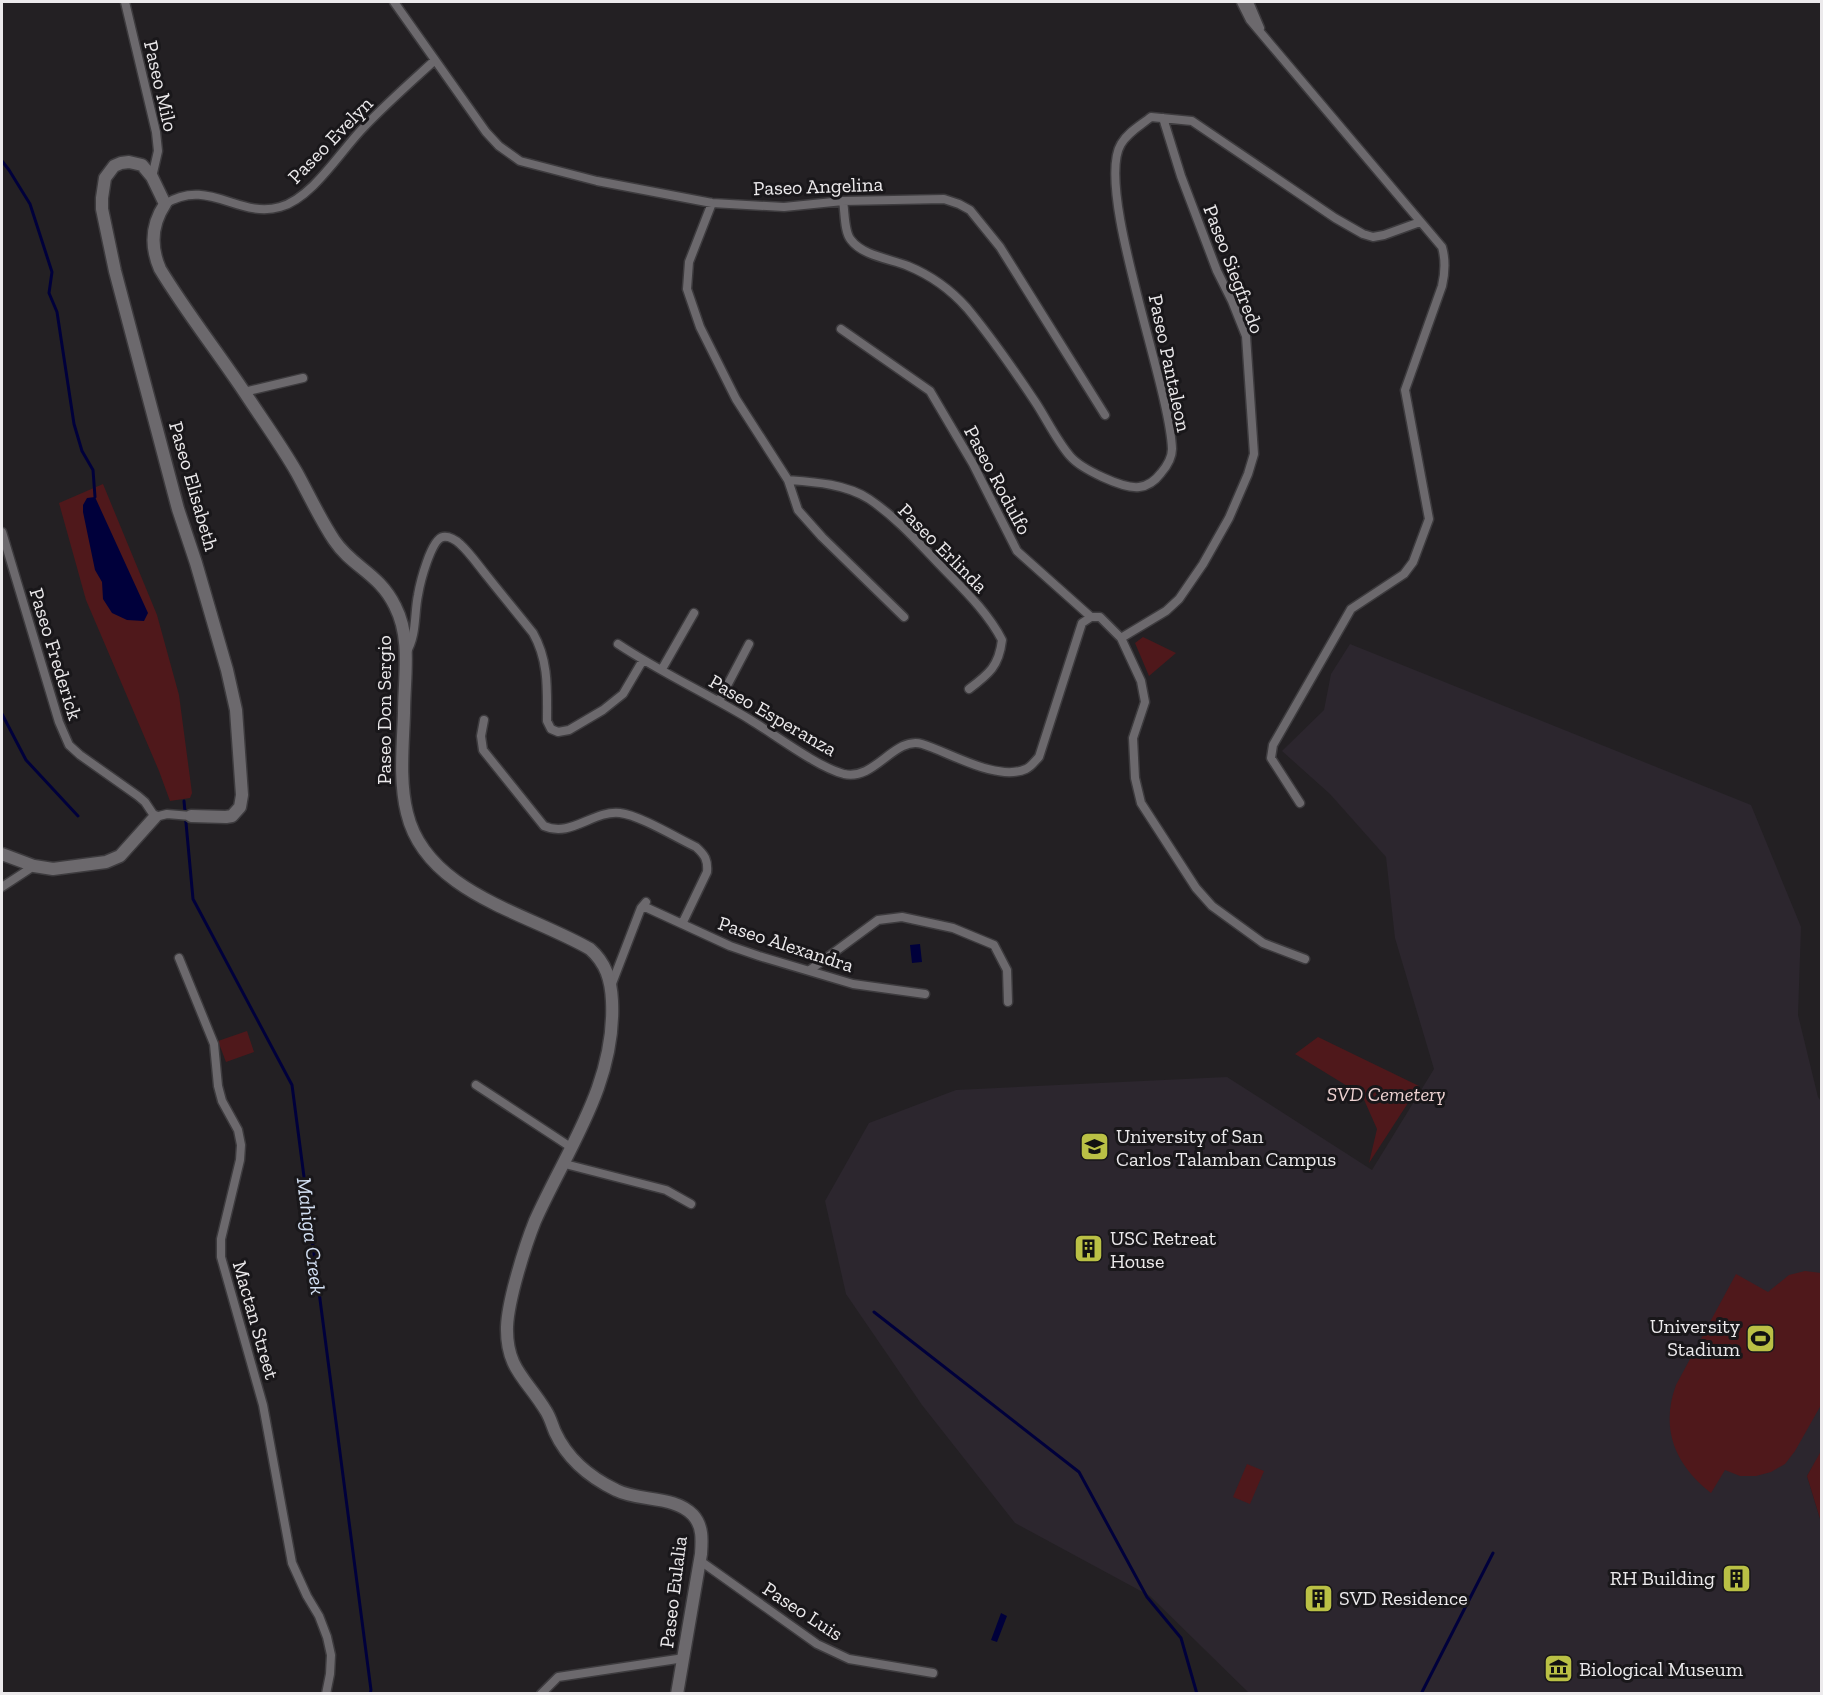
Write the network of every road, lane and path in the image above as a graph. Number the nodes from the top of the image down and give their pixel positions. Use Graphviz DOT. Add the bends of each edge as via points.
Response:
graph roads {
  1 [pos="125,2"];
  2 [pos="394,2"];
  3 [pos="1240,2"];
  4 [pos="1249,2"];
  5 [pos="1253,18"];
  6 [pos="435,60"];
  7 [pos="1162,118"];
  8 [pos="152,177"];
  9 [pos="843,201"];
  10 [pos="711,203"];
  11 [pos="165,204"];
  12 [pos="1420,222"];
  13 [pos="841,329"];
  14 [pos="303,378"];
  15 [pos="244,392"];
  16 [pos="1105,415"];
  17 [pos="788,480"];
  18 [pos="2,532"];
  19 [pos="694,613"];
  20 [pos="1091,616"];
  21 [pos="904,617"];
  22 [pos="1121,638"];
  23 [pos="618,644"];
  24 [pos="749,644"];
  25 [pos="406,653"];
  26 [pos="643,660"];
  27 [pos="662,669"];
  28 [pos="969,689"];
  29 [pos="719,702"];
  30 [pos="484,720"];
  31 [pos="1300,803"];
  32 [pos="191,816"];
  33 [pos="156,817"];
  34 [pos="2,854"];
  35 [pos="34,866"];
  36 [pos="2,887"];
  37 [pos="682,924"];
  38 [pos="179,958"];
  39 [pos="1305,959"];
  40 [pos="810,970"];
  41 [pos="611,987"];
  42 [pos="925,994"];
  43 [pos="1008,1002"];
  44 [pos="476,1085"];
  45 [pos="572,1148"];
  46 [pos="565,1164"];
  47 [pos="691,1204"];
  48 [pos="508,1342"];
  49 [pos="699,1560"];
  50 [pos="684,1658"];
  51 [pos="933,1673"];
  52 [pos="326,1694"];
  53 [pos="542,1694"];
  54 [pos="677,1694"];
  1 -- 8 [label="street, Paseo Milo" via="156,132 158,151"];
  2 -- 6 [label="street, Paseo Angelina"];
  3 -- 5 [label="street"];
  4 -- 5 [label="street"];
  5 -- 12 [label="street"];
  6 -- 10 [label="street, Paseo Angelina" via="486,132 520,161"];
  6 -- 11 [label="street, Paseo Evelyn" via="364,127 308,190 290,203 264,209 196,194"];
  7 -- 9 [label="street, Paseo Pantaleon" via="1151,117 1119,145 1115,180 1119,216 1172,451 1168,465 1149,485 1137,488 1104,478 1086,470 1070,456 1004,353 964,306 933,279 855,245 849,238"];
  7 -- 12 [label="street, Paseo Pantaleon" via="1192,121 1363,234 1384,235"];
  7 -- 22 [label="street, Paseo Siegfredo" via="1217,271 1246,336 1254,454 1229,518 1179,599"];
  8 -- 11 [label="street"];
  8 -- 32 [label="street, Paseo Elisabeth" via="136,163 114,166 105,178 103,215 178,509 227,670 240,750 242,795 237,812 226,817"];
  9 -- 10 [label="street, Paseo Angelina" via="784,207"];
  9 -- 16 [label="street, Paseo Angelina" via="944,199 970,210 1000,247"];
  10 -- 17 [label="street" via="689,262 687,289 700,327 736,399"];
  11 -- 15 [label="street, Paseo Don Sergio" via="153,239 160,269"];
  12 -- 31 [label="street" via="1442,247 1446,272 1406,390 1429,519 1413,562 1404,574 1351,609 1272,745 1271,758"];
  13 -- 20 [label="street, Paseo Rodulfo" via="930,391 974,464 1017,551"];
  14 -- 15 [label="street"];
  15 -- 25 [label="street, Paseo Don Sergio" via="295,470 334,540 386,591 401,618"];
  17 -- 21 [label="street" via="798,510"];
  17 -- 28 [label="street, Paseo Erlinda" via="840,488 868,499 909,532 972,599 1002,640 992,670"];
  18 -- 33 [label="street, Paseo Frederick" via="63,735 80,755 145,802"];
  19 -- 27 [label="street"];
  20 -- 22 [label="street, Paseo Rodulfo" via="1100,617"];
  20 -- 29 [label="street, Paseo Esperanza" via="1082,623 1040,757 1028,769 1013,772 972,765 920,743 904,744 859,774 844,774"];
  22 -- 39 [label="street, Paseo Rodulfo" via="1141,681 1145,702 1133,738 1141,803 1212,906 1263,943"];
  23 -- 26 [label="street, Paseo Esperanza"];
  24 -- 29 [label="street"];
  25 -- 26 [label="street" via="414,636 416,606 433,547 443,537 450,537 471,556 541,646 546,665 547,721 551,729 569,730 603,710 623,694"];
  25 -- 41 [label="street, Paseo Don Sergio" via="403,786 407,813 423,848 465,887 590,949 604,965"];
  26 -- 27 [label="street, Paseo Esperanza"];
  27 -- 29 [label="street, Paseo Esperanza"];
  30 -- 37 [label="street" via="483,750 544,826 554,831 621,813 705,854 707,872"];
  32 -- 33 [label="street, Paseo Elisabeth"];
  33 -- 35 [label="street" via="112,860 53,869"];
  34 -- 35 [label="street"];
  35 -- 36 [label="street"];
  37 -- 40 [label="street, Paseo Alexandra" via="730,946"];
  37 -- 41 [label="street, Paseo Alexandra" via="644,904"];
  38 -- 52 [label="street, Mactan Street" via="214,1044 220,1093 241,1145 221,1239 221,1257 263,1405 292,1563 327,1637 331,1654"];
  40 -- 42 [label="street, Paseo Alexandra" via="853,984"];
  40 -- 43 [label="street" via="879,920 902,917 953,928 994,945 1007,970"];
  41 -- 45 [label="street, Paseo Don Sergio" via="610,1052"];
  44 -- 45 [label="street"];
  45 -- 46 [label="street, Paseo Don Sergio"];
  46 -- 47 [label="street" via="666,1190"];
  46 -- 48 [label="street, Paseo Don Sergio" via="530,1234 509,1309"];
  48 -- 49 [label="street, Paseo Eulalia" via="518,1373 547,1412 565,1452 587,1473 617,1491 675,1504 688,1511 699,1526"];
  49 -- 50 [label="street, Paseo Eulalia"];
  49 -- 51 [label="street, Paseo Luis" via="817,1644 849,1659"];
  50 -- 53 [label="street" via="558,1677"];
  50 -- 54 [label="street, Paseo Eulalia"];
}
